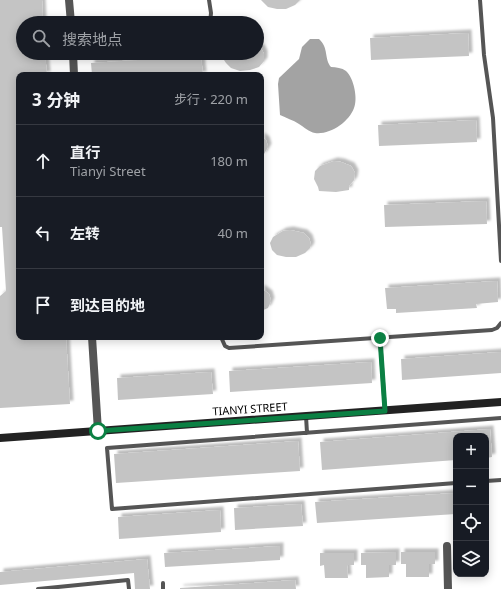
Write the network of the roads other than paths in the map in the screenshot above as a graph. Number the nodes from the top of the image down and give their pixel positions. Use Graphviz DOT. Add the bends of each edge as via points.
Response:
graph roads {
  1 [pos="69,0"];
  2 [pos="210,0"];
  3 [pos="480,0"];
  4 [pos="70,16"];
  5 [pos="211,16"];
  6 [pos="73,60"];
  7 [pos="74,72"];
  8 [pos="501,261"];
  9 [pos="501,322"];
  10 [pos="380,338"];
  11 [pos="92,340"];
  12 [pos="222,340"];
  13 [pos="501,402"];
  14 [pos="385,411"];
  15 [pos="306,416"];
  16 [pos="501,418"];
  17 [pos="98,431"];
  18 [pos="307,433"];
  19 [pos="0,438"];
  20 [pos="501,480"];
  21 [pos="489,481"];
  22 [pos="453,483"];
  23 [pos="447,546"];
  24 [pos="163,583"];
  25 [pos="71,587"];
  26 [pos="38,589"];
  27 [pos="129,589"];
  28 [pos="163,589"];
  29 [pos="448,589"];
  1 -- 4 [label="street"];
  2 -- 5 [label="lane"];
  3 -- 8 [label="lane" via="484,55 493,118"];
  6 -- 7 [label="street"];
  9 -- 10 [label="lane" via="492,330"];
  10 -- 12 [label="lane" via="229,348"];
  10 -- 14 [label="lane"];
  11 -- 17 [label="street"];
  13 -- 14 [label="street, TIANYI STREET"];
  14 -- 15 [label="street, TIANYI STREET"];
  15 -- 17 [label="street, TIANYI STREET"];
  15 -- 18 [label="lane"];
  16 -- 18 [label="lane"];
  17 -- 19 [label="street, TIANYI STREET"];
  18 -- 22 [label="lane" via="107,448 112,509"];
  20 -- 21 [label="lane"];
  23 -- 29 [label="street"];
  24 -- 28 [label="lane"];
  25 -- 26 [label="lane"];
  25 -- 27 [label="lane" via="128,580"];
}
